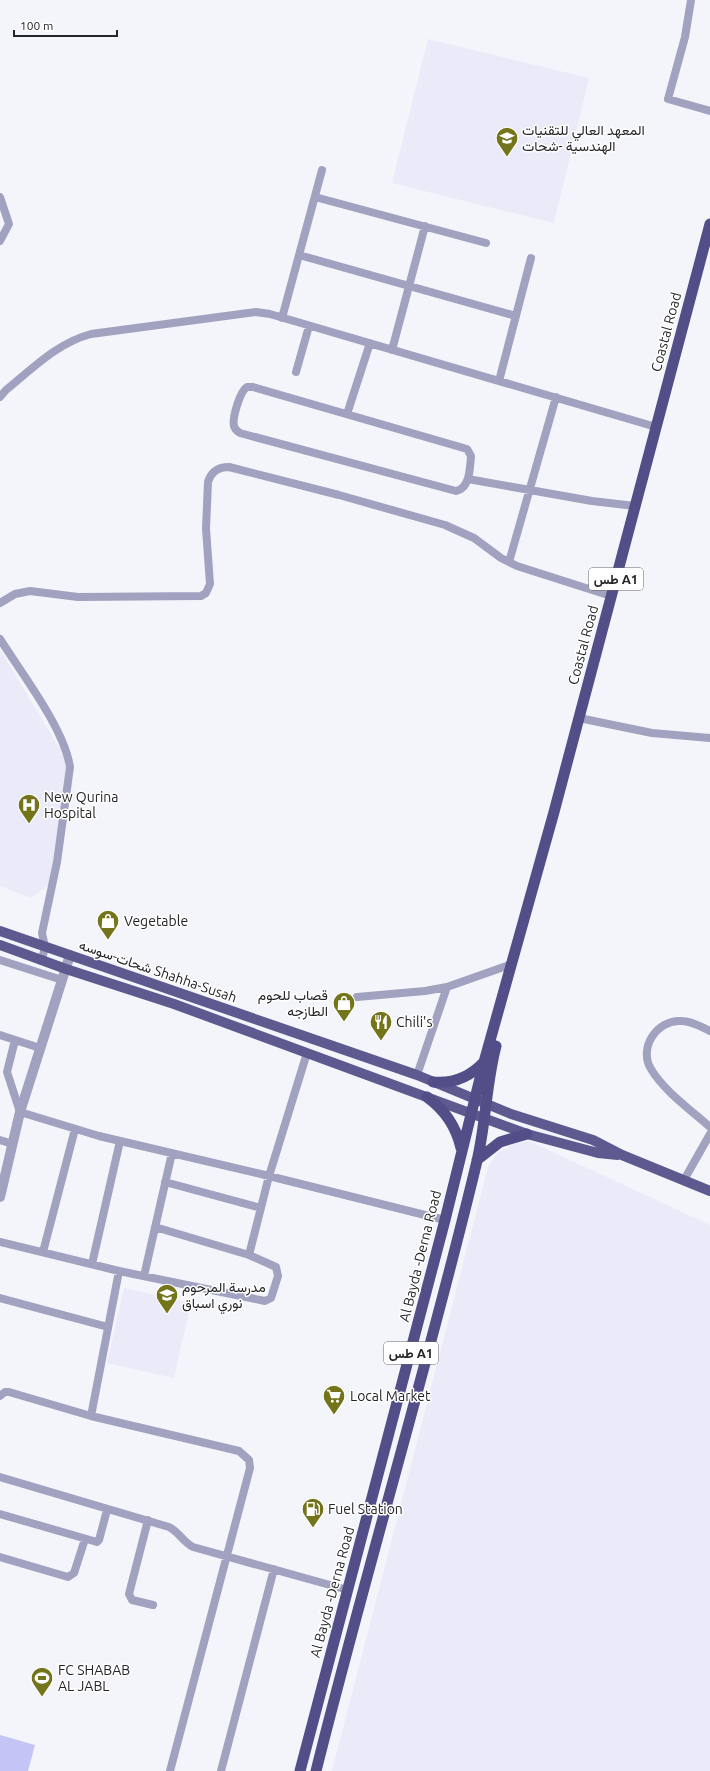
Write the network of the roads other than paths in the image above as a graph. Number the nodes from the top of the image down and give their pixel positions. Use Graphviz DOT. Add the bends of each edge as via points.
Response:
graph roads {
  1 [pos="691,0"];
  2 [pos="710,111"];
  3 [pos="322,170"];
  4 [pos="0,197"];
  5 [pos="315,197"];
  6 [pos="710,224"];
  7 [pos="425,226"];
  8 [pos="0,241"];
  9 [pos="486,243"];
  10 [pos="707,250"];
  11 [pos="299,255"];
  12 [pos="531,258"];
  13 [pos="409,287"];
  14 [pos="516,316"];
  15 [pos="282,318"];
  16 [pos="309,326"];
  17 [pos="370,343"];
  18 [pos="392,350"];
  19 [pos="296,372"];
  20 [pos="499,381"];
  21 [pos="0,397"];
  22 [pos="556,397"];
  23 [pos="347,414"];
  24 [pos="656,427"];
  25 [pos="468,479"];
  26 [pos="529,490"];
  27 [pos="635,506"];
  28 [pos="509,562"];
  29 [pos="611,596"];
  30 [pos="0,603"];
  31 [pos="0,640"];
  32 [pos="579,718"];
  33 [pos="710,738"];
  34 [pos="0,931"];
  35 [pos="521,934"];
  36 [pos="0,945"];
  37 [pos="45,947"];
  38 [pos="70,955"];
  39 [pos="0,960"];
  40 [pos="42,960"];
  41 [pos="512,964"];
  42 [pos="66,969"];
  43 [pos="62,980"];
  44 [pos="447,987"];
  45 [pos="356,997"];
  46 [pos="710,1031"];
  47 [pos="0,1035"];
  48 [pos="15,1040"];
  49 [pos="40,1048"];
  50 [pos="307,1053"];
  51 [pos="484,1062"];
  52 [pos="4,1071"];
  53 [pos="417,1075"];
  54 [pos="434,1082"];
  55 [pos="427,1097"];
  56 [pos="474,1100"];
  57 [pos="487,1104"];
  58 [pos="20,1112"];
  59 [pos="471,1114"];
  60 [pos="486,1119"];
  61 [pos="710,1127"];
  62 [pos="75,1129"];
  63 [pos="527,1134"];
  64 [pos="710,1134"];
  65 [pos="0,1140"];
  66 [pos="120,1141"];
  67 [pos="13,1144"];
  68 [pos="461,1150"];
  69 [pos="172,1153"];
  70 [pos="622,1155"];
  71 [pos="478,1160"];
  72 [pos="269,1176"];
  73 [pos="684,1180"];
  74 [pos="165,1182"];
  75 [pos="710,1190"];
  76 [pos="0,1197"];
  77 [pos="261,1208"];
  78 [pos="445,1220"];
  79 [pos="155,1227"];
  80 [pos="0,1242"];
  81 [pos="43,1252"];
  82 [pos="249,1254"];
  83 [pos="92,1264"];
  84 [pos="119,1271"];
  85 [pos="144,1276"];
  86 [pos="0,1298"];
  87 [pos="108,1327"];
  88 [pos="0,1396"];
  89 [pos="91,1416"];
  90 [pos="0,1477"];
  91 [pos="107,1510"];
  92 [pos="0,1514"];
  93 [pos="148,1520"];
  94 [pos="85,1539"];
  95 [pos="227,1556"];
  96 [pos="0,1557"];
  97 [pos="274,1569"];
  98 [pos="348,1590"];
  99 [pos="153,1605"];
  100 [pos="170,1771"];
  101 [pos="221,1771"];
  102 [pos="300,1771"];
  103 [pos="316,1771"];
  1 -- 2 [label="street" via="685,37 668,99"];
  3 -- 5 [label="street"];
  4 -- 8 [label="street" via="9,224"];
  5 -- 7 [label="street"];
  5 -- 11 [label="street"];
  6 -- 10 [label="highway, Coastal Road / طس A1"];
  7 -- 9 [label="street"];
  7 -- 13 [label="street"];
  10 -- 24 [label="highway, Coastal Road / طس A1"];
  11 -- 13 [label="street"];
  11 -- 15 [label="street"];
  12 -- 14 [label="street"];
  13 -- 14 [label="street"];
  13 -- 18 [label="street"];
  14 -- 20 [label="street"];
  15 -- 16 [label="street"];
  15 -- 21 [label="street" via="244,312 85,335 57,348"];
  16 -- 17 [label="street"];
  16 -- 19 [label="street"];
  17 -- 18 [label="street"];
  17 -- 23 [label="street"];
  18 -- 20 [label="street"];
  20 -- 22 [label="street"];
  22 -- 24 [label="street"];
  22 -- 26 [label="street"];
  23 -- 25 [label="street" via="467,449 471,456"];
  23 -- 25 [label="street" via="250,387 240,394 234,424 238,432 243,434 456,491 464,488"];
  24 -- 27 [label="highway, Coastal Road / طس A1"];
  25 -- 26 [label="street"];
  26 -- 27 [label="street"];
  26 -- 28 [label="street"];
  27 -- 29 [label="highway, Coastal Road / طس A1"];
  28 -- 29 [label="street"];
  28 -- 30 [label="street" via="474,538 445,525 339,495 224,467 214,472 208,482 206,529 210,584 204,595 198,598 78,597 30,591 15,594"];
  29 -- 32 [label="highway, Coastal Road / طس A1"];
  31 -- 37 [label="street" via="50,718 66,747 70,762 70,778 57,862 42,933"];
  32 -- 33 [label="street" via="652,733"];
  32 -- 35 [label="highway, Coastal Road / طس A1"];
  34 -- 37 [label="main road, شحات-سوسه Shahha-Susah"];
  35 -- 41 [label="highway, Al Bayda -Derna Road / طس A1"];
  35 -- 57 [label="highway, Al Bayda -Derna Road" via="517,964 490,1071"];
  36 -- 40 [label="main road, شحات-سوسه Shahha-Susah"];
  37 -- 38 [label="main road, شحات-سوسه Shahha-Susah"];
  37 -- 40 [label="street"];
  38 -- 42 [label="street"];
  38 -- 53 [label="main road, شحات-سوسه Shahha-Susah"];
  39 -- 43 [label="street"];
  40 -- 42 [label="main road, شحات-سوسه Shahha-Susah"];
  41 -- 44 [label="street"];
  41 -- 51 [label="highway, Al Bayda -Derna Road / طس A1"];
  42 -- 43 [label="street"];
  42 -- 50 [label="main road, شحات-سوسه Shahha-Susah" via="174,1004"];
  43 -- 49 [label="street"];
  44 -- 45 [label="street"];
  44 -- 53 [label="street"];
  46 -- 61 [label="street" via="690,1022 672,1021 658,1029 647,1048 651,1069 672,1094"];
  47 -- 48 [label="street"];
  48 -- 49 [label="street"];
  48 -- 52 [label="street"];
  49 -- 58 [label="street"];
  50 -- 55 [label="main road, شحات-سوسه Shahha-Susah"];
  50 -- 72 [label="street"];
  51 -- 54 [label="highway" via="462,1079"];
  51 -- 56 [label="highway, Al Bayda -Derna Road / طس A1"];
  52 -- 58 [label="street"];
  53 -- 54 [label="main road, شحات-سوسه Shahha-Susah"];
  54 -- 56 [label="main road, شحات-سوسه Shahha-Susah"];
  55 -- 59 [label="main road, شحات-سوسه Shahha-Susah"];
  55 -- 68 [label="highway" via="440,1107 450,1120"];
  56 -- 57 [label="main road, شحات-سوسه Shahha-Susah"];
  56 -- 59 [label="highway, Al Bayda -Derna Road / طس A1"];
  57 -- 60 [label="highway, Al Bayda -Derna Road / طس A1"];
  57 -- 70 [label="main road, شحات-سوسه Shahha-Susah" via="593,1140"];
  58 -- 62 [label="street"];
  58 -- 67 [label="street"];
  59 -- 60 [label="main road, شحات-سوسه Shahha-Susah"];
  59 -- 68 [label="highway, Al Bayda -Derna Road / طس A1"];
  60 -- 63 [label="main road, شحات-سوسه Shahha-Susah"];
  60 -- 71 [label="highway, Al Bayda -Derna Road / طس A1"];
  62 -- 66 [label="street"];
  62 -- 81 [label="street"];
  63 -- 70 [label="main road, شحات-سوسه Shahha-Susah" via="598,1153"];
  63 -- 71 [label="highway" via="500,1142"];
  64 -- 73 [label="street"];
  65 -- 67 [label="street"];
  66 -- 69 [label="street"];
  66 -- 83 [label="street"];
  67 -- 76 [label="street"];
  68 -- 78 [label="highway, Al Bayda -Derna Road / طس A1"];
  69 -- 72 [label="street"];
  69 -- 74 [label="street"];
  70 -- 73 [label="main road"];
  71 -- 103 [label="highway, Al Bayda -Derna Road / طس A1" via="344,1657"];
  72 -- 77 [label="street"];
  72 -- 78 [label="street"];
  73 -- 75 [label="main road"];
  74 -- 77 [label="street"];
  74 -- 79 [label="street"];
  77 -- 82 [label="street"];
  78 -- 98 [label="highway, Al Bayda -Derna Road / طس A1"];
  79 -- 82 [label="street"];
  79 -- 85 [label="street"];
  80 -- 81 [label="street"];
  81 -- 83 [label="street"];
  82 -- 85 [label="street" via="276,1267 278,1276 274,1294 268,1300"];
  83 -- 84 [label="street"];
  84 -- 85 [label="street"];
  84 -- 87 [label="street"];
  86 -- 87 [label="street"];
  87 -- 89 [label="street"];
  88 -- 89 [label="street" via="9,1392"];
  89 -- 95 [label="street" via="239,1451 245,1455 250,1468"];
  90 -- 91 [label="street"];
  91 -- 93 [label="street"];
  91 -- 94 [label="street" via="99,1540 94,1542"];
  92 -- 94 [label="street"];
  93 -- 95 [label="street" via="176,1531 192,1548"];
  93 -- 99 [label="street" via="128,1594 132,1600"];
  94 -- 96 [label="street" via="74,1573 68,1577"];
  95 -- 97 [label="street"];
  95 -- 100 [label="street"];
  97 -- 98 [label="street"];
  97 -- 101 [label="street"];
  98 -- 102 [label="highway, Al Bayda -Derna Road / طس A1"];
}
